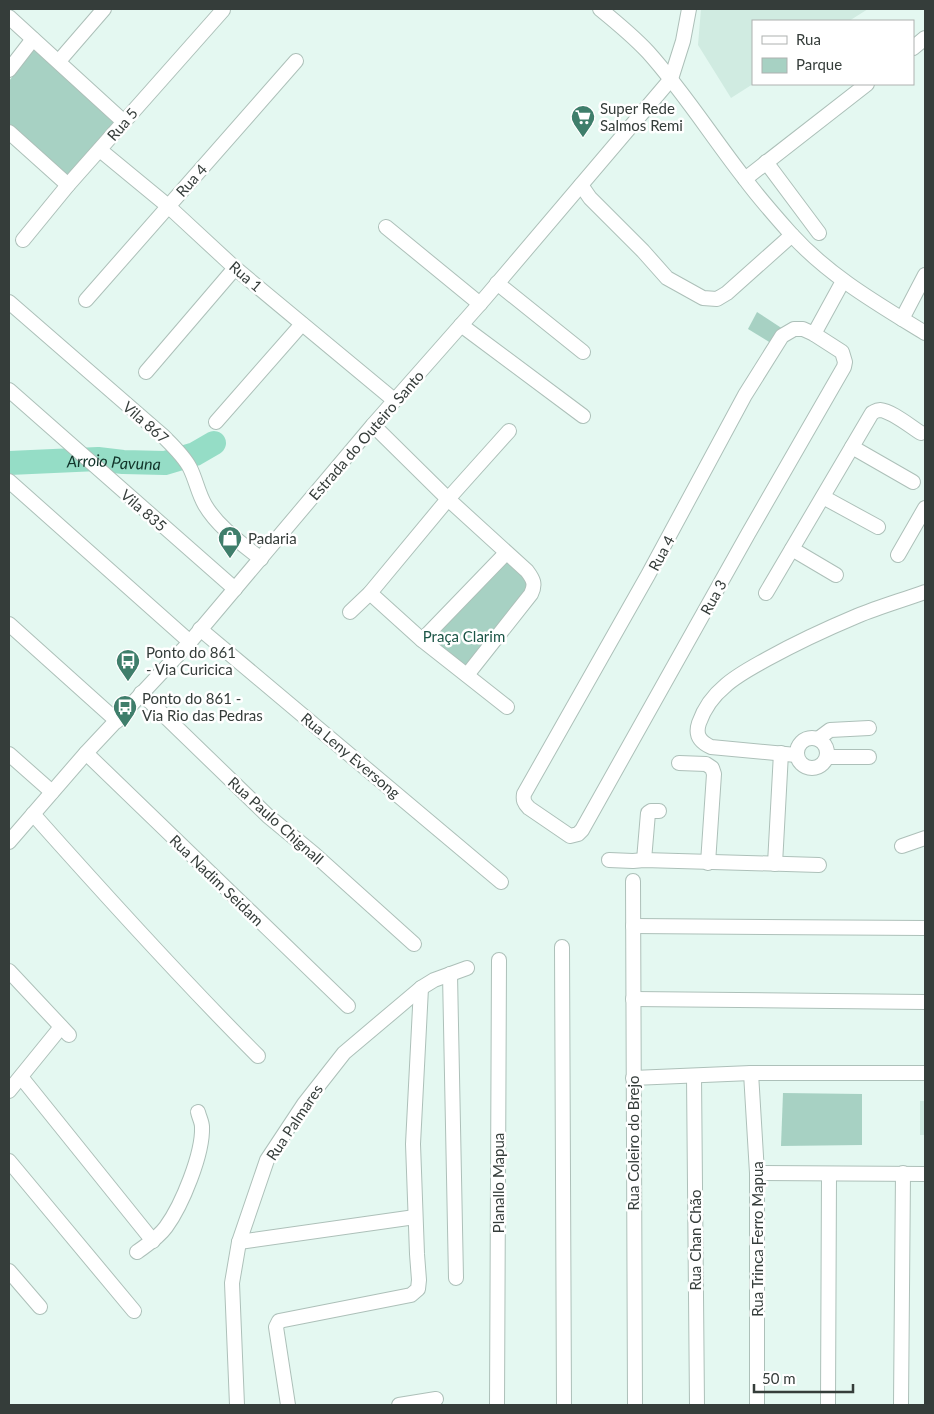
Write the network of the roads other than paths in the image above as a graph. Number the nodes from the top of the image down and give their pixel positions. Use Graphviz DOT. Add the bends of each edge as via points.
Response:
graph roads {
  1 [pos="104,9"];
  2 [pos="600,9"];
  3 [pos="689,9"];
  4 [pos="223,10"];
  5 [pos="9,17"];
  6 [pos="925,38"];
  7 [pos="33,39"];
  8 [pos="914,47"];
  9 [pos="296,61"];
  10 [pos="59,62"];
  11 [pos="9,70"];
  12 [pos="671,79"];
  13 [pos="866,85"];
  14 [pos="124,122"];
  15 [pos="9,132"];
  16 [pos="100,150"];
  17 [pos="766,162"];
  18 [pos="745,179"];
  19 [pos="68,185"];
  20 [pos="580,185"];
  21 [pos="168,206"];
  22 [pos="386,227"];
  23 [pos="819,233"];
  24 [pos="792,235"];
  25 [pos="24,240"];
  26 [pos="235,268"];
  27 [pos="925,275"];
  28 [pos="843,281"];
  29 [pos="497,283"];
  30 [pos="86,300"];
  31 [pos="9,302"];
  32 [pos="480,304"];
  33 [pos="902,319"];
  34 [pos="302,324"];
  35 [pos="461,325"];
  36 [pos="809,331"];
  37 [pos="925,333"];
  38 [pos="583,352"];
  39 [pos="146,372"];
  40 [pos="9,390"];
  41 [pos="394,400"];
  42 [pos="583,416"];
  43 [pos="216,422"];
  44 [pos="373,425"];
  45 [pos="509,431"];
  46 [pos="924,432"];
  47 [pos="852,447"];
  48 [pos="9,482"];
  49 [pos="913,482"];
  50 [pos="822,497"];
  51 [pos="448,499"];
  52 [pos="925,508"];
  53 [pos="878,527"];
  54 [pos="792,549"];
  55 [pos="506,553"];
  56 [pos="898,555"];
  57 [pos="261,559"];
  58 [pos="836,575"];
  59 [pos="235,589"];
  60 [pos="370,592"];
  61 [pos="925,592"];
  62 [pos="766,593"];
  63 [pos="350,612"];
  64 [pos="9,624"];
  65 [pos="200,628"];
  66 [pos="422,640"];
  67 [pos="190,642"];
  68 [pos="467,675"];
  69 [pos="141,693"];
  70 [pos="507,707"];
  71 [pos="117,721"];
  72 [pos="869,728"];
  73 [pos="818,739"];
  74 [pos="86,753"];
  75 [pos="781,753"];
  76 [pos="9,754"];
  77 [pos="796,755"];
  78 [pos="827,757"];
  79 [pos="869,757"];
  80 [pos="678,762"];
  81 [pos="52,792"];
  82 [pos="659,811"];
  83 [pos="33,814"];
  84 [pos="570,836"];
  85 [pos="925,838"];
  86 [pos="9,842"];
  87 [pos="902,846"];
  88 [pos="609,860"];
  89 [pos="644,860"];
  90 [pos="708,863"];
  91 [pos="775,864"];
  92 [pos="819,865"];
  93 [pos="633,881"];
  94 [pos="501,882"];
  95 [pos="633,926"];
  96 [pos="925,928"];
  97 [pos="414,944"];
  98 [pos="562,947"];
  99 [pos="498,960"];
  100 [pos="467,968"];
  101 [pos="9,971"];
  102 [pos="450,974"];
  103 [pos="421,988"];
  104 [pos="632,999"];
  105 [pos="925,1002"];
  106 [pos="348,1006"];
  107 [pos="258,1056"];
  108 [pos="751,1073"];
  109 [pos="925,1073"];
  110 [pos="694,1076"];
  111 [pos="21,1077"];
  112 [pos="633,1078"];
  113 [pos="9,1091"];
  114 [pos="198,1112"];
  115 [pos="9,1161"];
  116 [pos="757,1173"];
  117 [pos="903,1173"];
  118 [pos="830,1174"];
  119 [pos="925,1174"];
  120 [pos="415,1217"];
  121 [pos="153,1241"];
  122 [pos="239,1242"];
  123 [pos="137,1252"];
  124 [pos="9,1271"];
  125 [pos="456,1278"];
  126 [pos="40,1307"];
  127 [pos="134,1312"];
  128 [pos="436,1398"];
  129 [pos="237,1405"];
  130 [pos="288,1405"];
  131 [pos="401,1405"];
  132 [pos="497,1405"];
  133 [pos="564,1405"];
  134 [pos="635,1405"];
  135 [pos="697,1405"];
  136 [pos="757,1405"];
  137 [pos="828,1405"];
  138 [pos="901,1405"];
  1 -- 10 [label="street"];
  2 -- 12 [label="street" via="647,51"];
  3 -- 12 [label="street, Estrada do Outeiro Santo"];
  4 -- 14 [label="street, Rua 5"];
  5 -- 7 [label="street"];
  6 -- 8 [label="street"];
  7 -- 10 [label="street"];
  7 -- 11 [label="street"];
  9 -- 21 [label="street, Rua 4"];
  10 -- 14 [label="street"];
  12 -- 18 [label="street"];
  12 -- 20 [label="street, Estrada do Outeiro Santo"];
  13 -- 17 [label="street"];
  14 -- 16 [label="street, Rua 5"];
  15 -- 19 [label="street"];
  16 -- 19 [label="street, Rua 5"];
  16 -- 21 [label="street, Rua 1"];
  17 -- 18 [label="street"];
  17 -- 23 [label="street"];
  18 -- 24 [label="street"];
  19 -- 25 [label="street, Rua 5"];
  20 -- 24 [label="street" via="667,278 703,298 717,299 727,293"];
  20 -- 29 [label="street, Estrada do Outeiro Santo"];
  21 -- 26 [label="street, Rua 1"];
  21 -- 30 [label="street, Rua 4"];
  22 -- 32 [label="street"];
  24 -- 28 [label="street"];
  26 -- 34 [label="street, Rua 1"];
  26 -- 39 [label="street"];
  27 -- 33 [label="street"];
  28 -- 33 [label="street"];
  28 -- 36 [label="street"];
  29 -- 32 [label="street, Estrada do Outeiro Santo"];
  29 -- 38 [label="street"];
  31 -- 57 [label="street, Vila 867" via="162,435 190,467 205,506 232,535"];
  32 -- 35 [label="street, Estrada do Outeiro Santo"];
  33 -- 37 [label="street"];
  34 -- 41 [label="street, Rua 1"];
  34 -- 43 [label="street"];
  35 -- 41 [label="street, Estrada do Outeiro Santo"];
  35 -- 42 [label="street"];
  36 -- 84 [label="street, Rua 3" via="842,352 844,367 582,830"];
  36 -- 84 [label="street, Rua 4" via="794,329 782,336 745,396 527,789 523,799 525,804"];
  40 -- 59 [label="street, Vila 835"];
  41 -- 44 [label="street, Estrada do Outeiro Santo"];
  44 -- 51 [label="street"];
  44 -- 57 [label="street, Estrada do Outeiro Santo"];
  45 -- 51 [label="street"];
  46 -- 47 [label="street" via="877,410"];
  47 -- 49 [label="street"];
  47 -- 50 [label="street"];
  48 -- 67 [label="street"];
  50 -- 53 [label="street"];
  50 -- 54 [label="street"];
  51 -- 55 [label="street"];
  51 -- 60 [label="street"];
  52 -- 56 [label="street"];
  54 -- 58 [label="street"];
  54 -- 62 [label="street"];
  55 -- 66 [label="street"];
  55 -- 68 [label="street" via="527,571 534,586"];
  57 -- 59 [label="street, Estrada do Outeiro Santo"];
  59 -- 65 [label="street, Estrada do Outeiro Santo"];
  60 -- 63 [label="street"];
  60 -- 66 [label="street"];
  61 -- 75 [label="street" via="857,616 787,648 743,673 712,700 697,729 703,744 711,747"];
  64 -- 71 [label="street"];
  65 -- 67 [label="street, Estrada do Outeiro Santo"];
  65 -- 94 [label="street, Rua Leny Eversong"];
  66 -- 68 [label="street"];
  67 -- 69 [label="street, Estrada do Outeiro Santo"];
  68 -- 70 [label="street"];
  69 -- 71 [label="street, Estrada do Outeiro Santo"];
  69 -- 97 [label="street, Rua Paulo Chignall" via="268,816"];
  71 -- 74 [label="street, Estrada do Outeiro Santo"];
  72 -- 73 [label="street" via="830,730"];
  73 -- 77 [label="street" via="803,740"];
  73 -- 78 [label="street" via="826,747"];
  74 -- 81 [label="street, Estrada do Outeiro Santo"];
  74 -- 106 [label="street, Rua Nadim Seidam"];
  75 -- 77 [label="street"];
  75 -- 91 [label="street"];
  76 -- 81 [label="street"];
  77 -- 78 [label="street" via="801,764 810,768 821,766"];
  78 -- 79 [label="street"];
  80 -- 90 [label="street" via="706,764 714,774"];
  81 -- 83 [label="street, Estrada do Outeiro Santo"];
  82 -- 89 [label="street" via="648,813"];
  83 -- 86 [label="street, Estrada do Outeiro Santo"];
  83 -- 107 [label="street"];
  85 -- 87 [label="street"];
  88 -- 89 [label="street"];
  89 -- 90 [label="street"];
  90 -- 91 [label="street"];
  91 -- 92 [label="street"];
  93 -- 95 [label="street, Rua Coleiro do Brejo"];
  95 -- 96 [label="street"];
  95 -- 104 [label="street, Rua Coleiro do Brejo"];
  98 -- 133 [label="street"];
  99 -- 132 [label="street, Planallo Mapua"];
  100 -- 102 [label="street, Rua Palmares"];
  101 -- 111 [label="street" via="65,1031"];
  102 -- 103 [label="street, Rua Palmares"];
  102 -- 125 [label="street"];
  103 -- 120 [label="street" via="413,1144"];
  103 -- 122 [label="street, Rua Palmares" via="344,1053 304,1104 267,1160"];
  104 -- 105 [label="street"];
  104 -- 112 [label="street, Rua Coleiro do Brejo"];
  108 -- 109 [label="street"];
  108 -- 110 [label="street"];
  108 -- 116 [label="street, Rua Trinca Ferro Mapua"];
  110 -- 112 [label="street"];
  110 -- 135 [label="street, Rua Chan Chão"];
  111 -- 113 [label="street"];
  111 -- 121 [label="street"];
  112 -- 134 [label="street, Rua Coleiro do Brejo"];
  114 -- 121 [label="street" via="202,1125 197,1158 174,1214"];
  115 -- 127 [label="street"];
  116 -- 118 [label="street"];
  116 -- 136 [label="street, Rua Trinca Ferro Mapua"];
  117 -- 118 [label="street"];
  117 -- 119 [label="street"];
  117 -- 138 [label="street"];
  118 -- 137 [label="street"];
  120 -- 122 [label="street"];
  120 -- 130 [label="street" via="419,1280 418,1289 412,1295 279,1321 276,1327"];
  121 -- 123 [label="street"];
  122 -- 129 [label="street, Rua Palmares" via="232,1283"];
  124 -- 126 [label="street"];
  128 -- 131 [label="street"];
}
